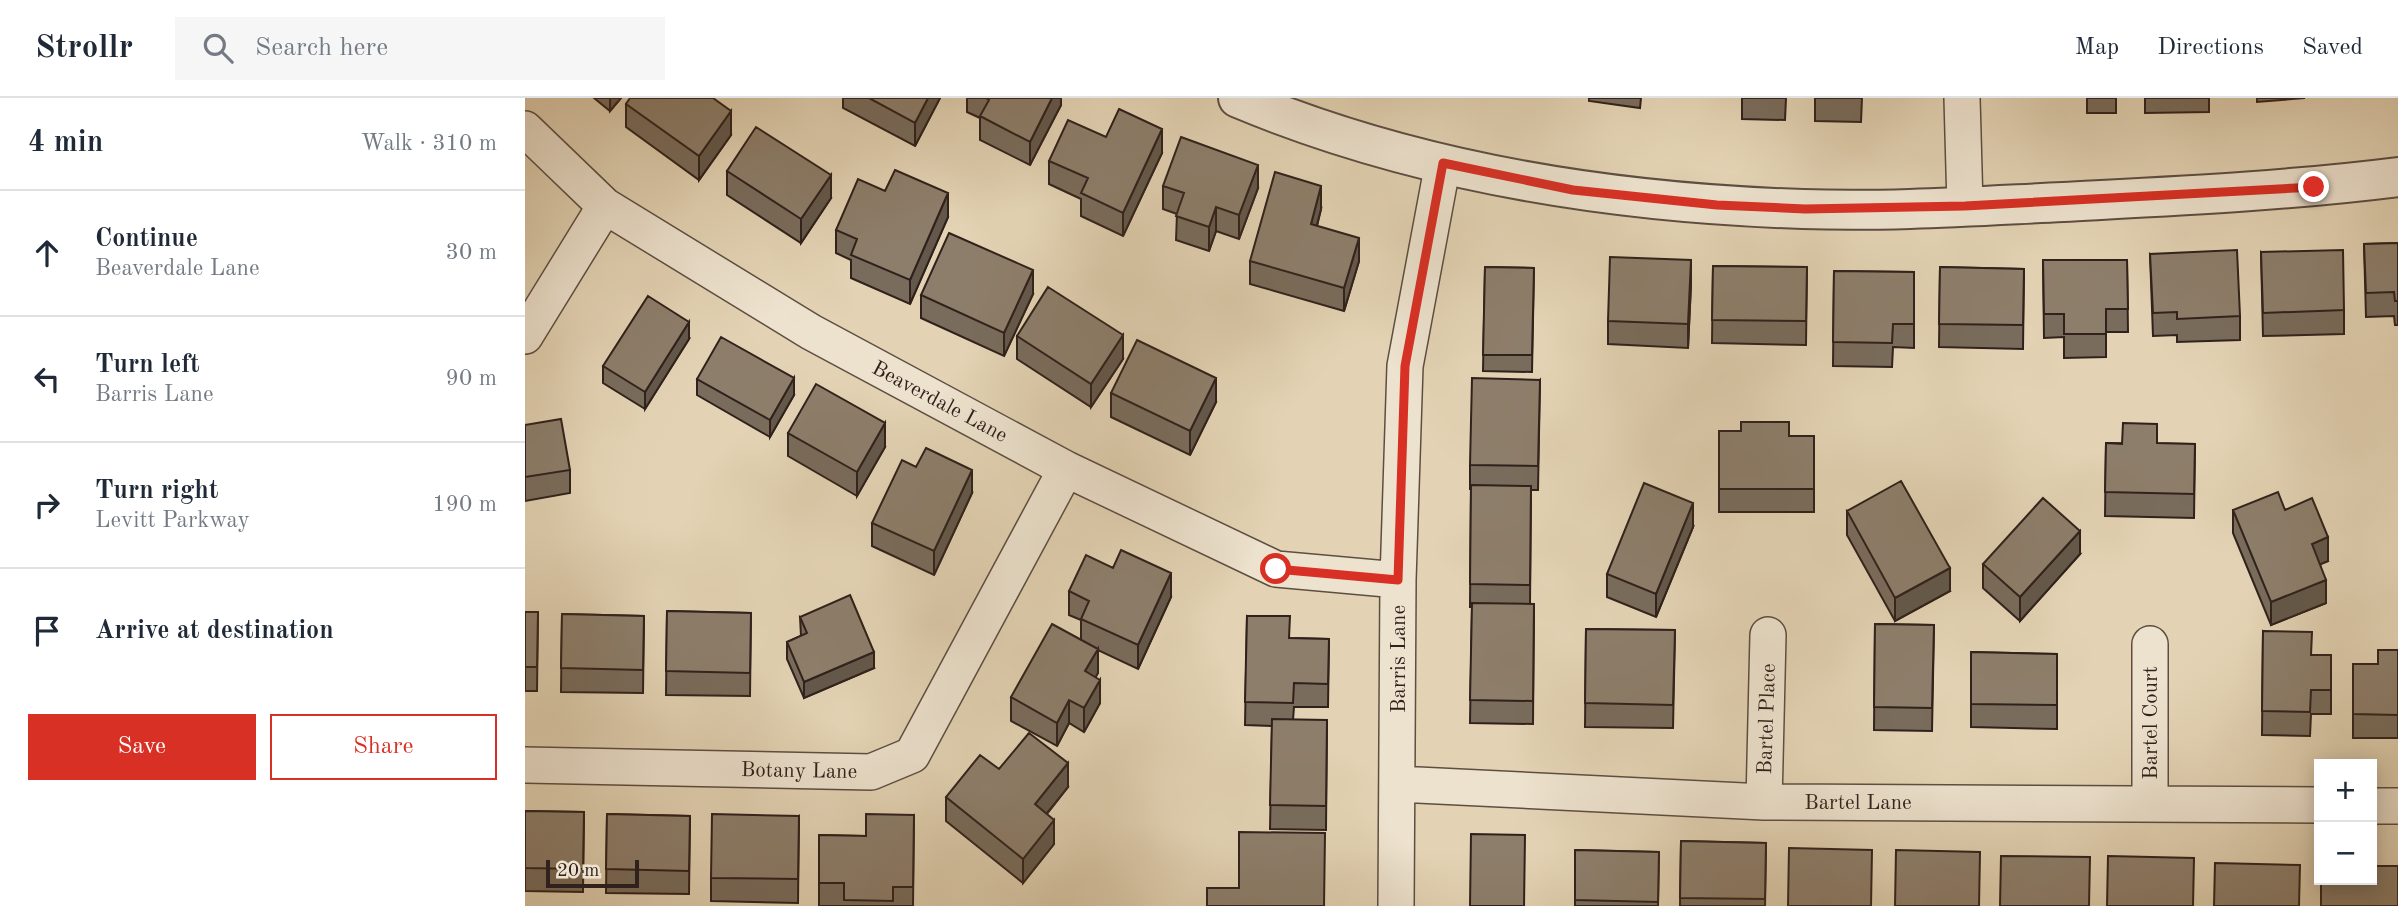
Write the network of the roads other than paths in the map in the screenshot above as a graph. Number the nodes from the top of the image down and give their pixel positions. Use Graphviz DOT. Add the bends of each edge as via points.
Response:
graph roads {
  1 [pos="1238,98"];
  2 [pos="1962,98"];
  3 [pos="525,129"];
  4 [pos="1443,163"];
  5 [pos="2398,177"];
  6 [pos="605,206"];
  7 [pos="1965,206"];
  8 [pos="525,336"];
  9 [pos="1066,469"];
  10 [pos="1398,580"];
  11 [pos="1769,635"];
  12 [pos="2150,643"];
  13 [pos="525,765"];
  14 [pos="1397,784"];
  15 [pos="1764,802"];
  16 [pos="2150,803"];
  17 [pos="2314,805"];
  18 [pos="2377,806"];
  19 [pos="2398,806"];
  20 [pos="1396,906"];
  1 -- 4 [label="street" via="1308,124"];
  2 -- 7 [label="street"];
  3 -- 6 [label="street, Beaverdale Lane"];
  4 -- 7 [label="street" via="1573,190 1717,205 1805,209"];
  4 -- 10 [label="street, Barris Lane" via="1405,366"];
  5 -- 7 [label="street" via="2287,189"];
  6 -- 8 [label="street"];
  6 -- 9 [label="street, Beaverdale Lane" via="811,332"];
  9 -- 10 [label="street, Beaverdale Lane" via="1276,569"];
  9 -- 13 [label="street, Botany Lane" via="912,755 871,772"];
  10 -- 14 [label="street, Barris Lane"];
  11 -- 15 [label="street, Bartel Place"];
  12 -- 16 [label="street, Bartel Court"];
  14 -- 15 [label="street, Bartel Lane"];
  14 -- 20 [label="street, Barris Lane"];
  15 -- 16 [label="street, Bartel Lane"];
  16 -- 17 [label="street, Bartel Lane"];
  18 -- 19 [label="street"];
}
